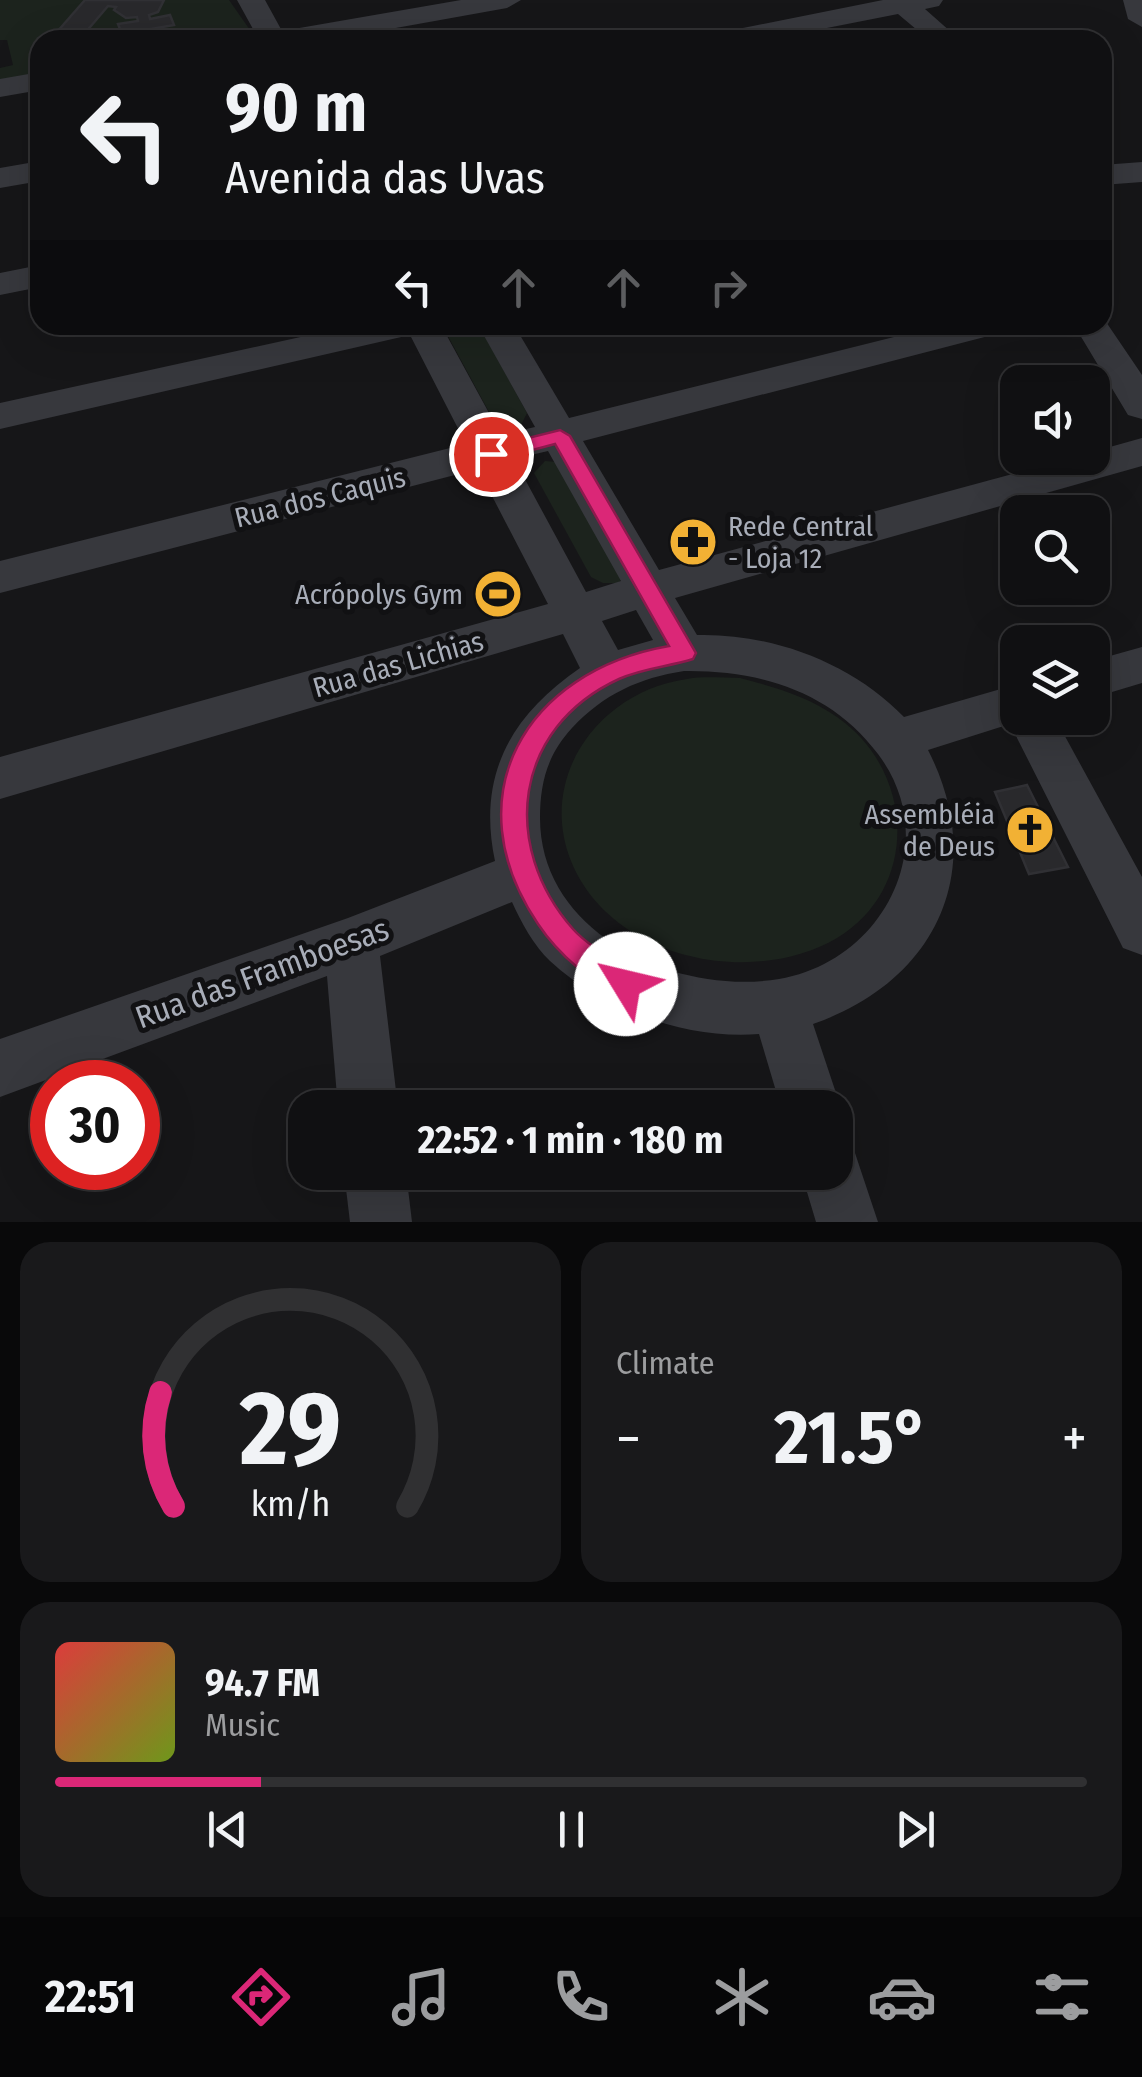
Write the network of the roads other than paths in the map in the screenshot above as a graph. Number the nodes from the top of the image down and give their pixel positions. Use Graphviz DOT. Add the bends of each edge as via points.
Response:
graph roads {
  1 [pos="251,0"];
  2 [pos="310,0"];
  3 [pos="507,0"];
  4 [pos="1137,0"];
  5 [pos="910,2"];
  6 [pos="1142,19"];
  7 [pos="268,30"];
  8 [pos="327,30"];
  9 [pos="360,30"];
  10 [pos="773,30"];
  11 [pos="937,30"];
  12 [pos="30,83"];
  13 [pos="0,88"];
  14 [pos="1142,172"];
  15 [pos="30,173"];
  16 [pos="1112,174"];
  17 [pos="0,178"];
  18 [pos="30,278"];
  19 [pos="0,284"];
  20 [pos="361,335"];
  21 [pos="428,335"];
  22 [pos="502,335"];
  23 [pos="949,335"];
  24 [pos="1098,335"];
  25 [pos="1142,406"];
  26 [pos="0,416"];
  27 [pos="560,436"];
  28 [pos="1142,452"];
  29 [pos="491,454"];
  30 [pos="0,578"];
  31 [pos="648,589"];
  32 [pos="575,613"];
  33 [pos="684,653"];
  34 [pos="1142,664"];
  35 [pos="607,674"];
  36 [pos="1110,674"];
  37 [pos="1000,708"];
  38 [pos="1040,735"];
  39 [pos="895,740"];
  40 [pos="0,778"];
  41 [pos="522,874"];
  42 [pos="1142,930"];
  43 [pos="351,942"];
  44 [pos="779,1006"];
  45 [pos="0,1068"];
  46 [pos="366,1090"];
  47 [pos="805,1090"];
  48 [pos="377,1190"];
  49 [pos="837,1190"];
  50 [pos="380,1222"];
  51 [pos="847,1222"];
  1 -- 7 [label="street"];
  2 -- 8 [label="street"];
  3 -- 9 [label="street"];
  4 -- 6 [label="street"];
  5 -- 10 [label="street"];
  5 -- 11 [label="street"];
  12 -- 13 [label="street"];
  14 -- 16 [label="street"];
  15 -- 17 [label="street"];
  18 -- 19 [label="street"];
  20 -- 26 [label="street"];
  21 -- 29 [label="street"];
  22 -- 27 [label="street"];
  23 -- 27 [label="street, Rua dos Caquis"];
  24 -- 25 [label="street"];
  27 -- 29 [label="street, Rua dos Caquis"];
  27 -- 31 [label="street"];
  28 -- 31 [label="street, Rua das Lichias"];
  29 -- 30 [label="street, Rua dos Caquis"];
  29 -- 32 [label="street"];
  31 -- 32 [label="street, Rua das Lichias"];
  31 -- 33 [label="street"];
  32 -- 35 [label="street"];
  32 -- 40 [label="street, Rua das Lichias"];
  33 -- 35 [label="street"];
  33 -- 39 [label="street" via="737,654 789,666 837,689"];
  34 -- 36 [label="street"];
  35 -- 41 [label="street" via="567,700 536,735 517,778 512,825"];
  37 -- 39 [label="street"];
  38 -- 42 [label="street"];
  39 -- 44 [label="street" via="919,781 932,827 927,886 898,940 865,972 822,995"];
  41 -- 43 [label="street, Rua das Framboesas"];
  41 -- 44 [label="street" via="565,940 626,984 701,1007"];
  43 -- 45 [label="street, Rua das Framboesas"];
  43 -- 46 [label="street"];
  44 -- 47 [label="street"];
  48 -- 50 [label="street"];
  49 -- 51 [label="street"];
}
